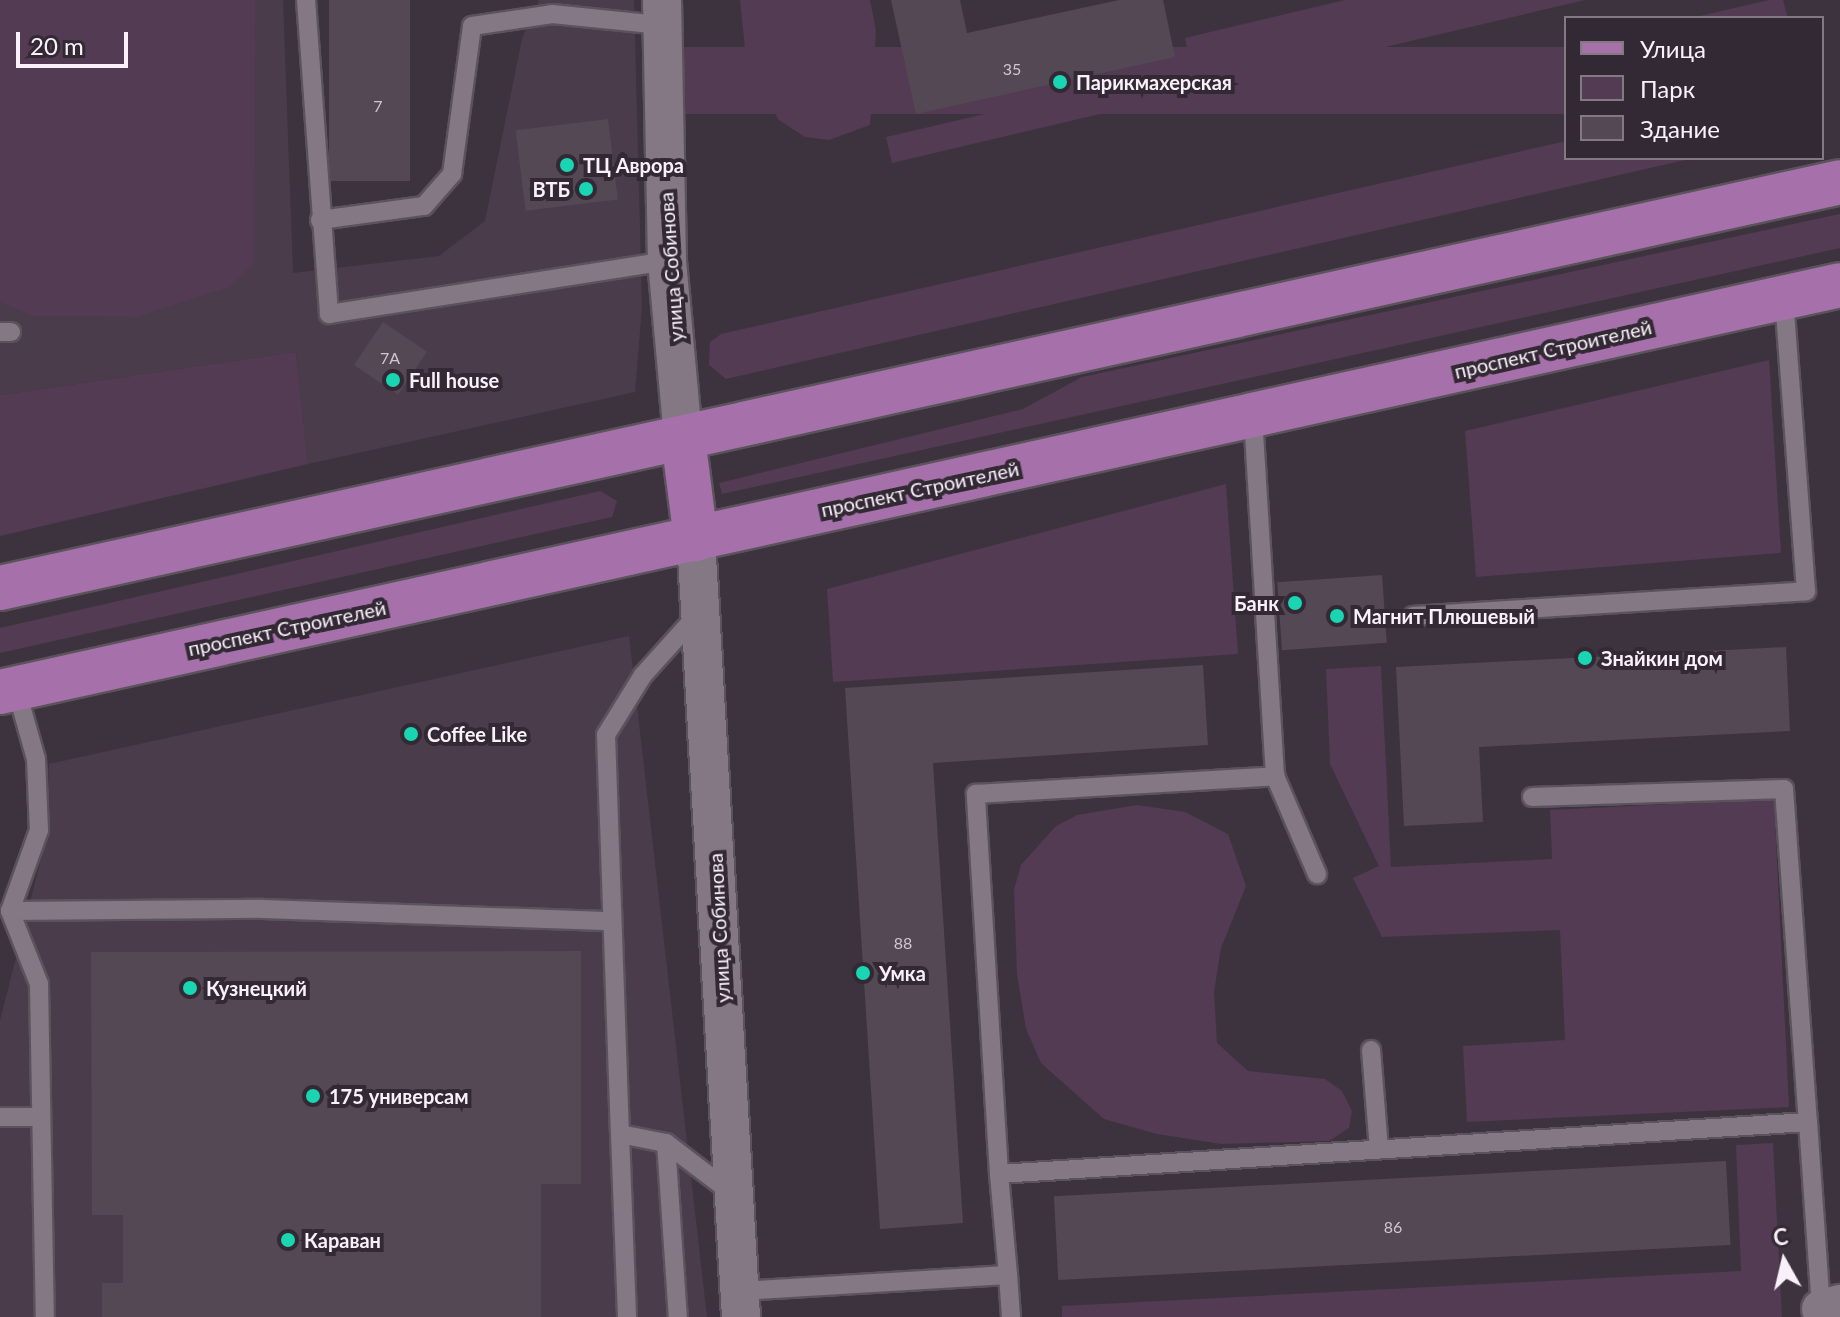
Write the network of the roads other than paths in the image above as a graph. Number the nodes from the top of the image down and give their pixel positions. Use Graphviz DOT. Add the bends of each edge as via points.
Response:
graph roads {
  1 [pos="306,0"];
  2 [pos="661,12"];
  3 [pos="1840,182"];
  4 [pos="320,220"];
  5 [pos="667,261"];
  6 [pos="1840,285"];
  7 [pos="1784,297"];
  8 [pos="1253,416"];
  9 [pos="683,438"];
  10 [pos="696,539"];
  11 [pos="0,588"];
  12 [pos="700,612"];
  13 [pos="1413,616"];
  14 [pos="8,690"];
  15 [pos="1275,776"];
  16 [pos="1532,797"];
  17 [pos="1317,874"];
  18 [pos="10,911"];
  19 [pos="612,921"];
  20 [pos="1371,1050"];
  21 [pos="0,1117"];
  22 [pos="41,1117"];
  23 [pos="1808,1122"];
  24 [pos="620,1134"];
  25 [pos="666,1143"];
  26 [pos="1379,1149"];
  27 [pos="999,1174"];
  28 [pos="734,1195"];
  29 [pos="1008,1275"];
  30 [pos="741,1304"];
  31 [pos="1831,1306"];
  32 [pos="45,1317"];
  33 [pos="627,1317"];
  34 [pos="678,1317"];
  35 [pos="1011,1317"];
  1 -- 4 [label="lane"];
  2 -- 4 [label="lane" via="552,14 472,26 452,174 424,206"];
  2 -- 5 [label="street, улица Собинова"];
  3 -- 9 [label="main road"];
  4 -- 5 [label="lane" via="329,314"];
  5 -- 9 [label="street, улица Собинова"];
  6 -- 7 [label="main road, проспект Строителей"];
  7 -- 8 [label="main road, проспект Строителей"];
  7 -- 13 [label="lane" via="1806,591"];
  8 -- 10 [label="main road, проспект Строителей"];
  8 -- 15 [label="lane"];
  9 -- 10 [label="main road"];
  9 -- 11 [label="main road"];
  10 -- 12 [label="street, улица Собинова"];
  10 -- 14 [label="main road, проспект Строителей"];
  12 -- 19 [label="lane" via="643,675 606,735"];
  12 -- 28 [label="street, улица Собинова"];
  14 -- 18 [label="lane" via="36,759 39,830"];
  15 -- 17 [label="lane"];
  15 -- 27 [label="lane" via="976,794"];
  16 -- 23 [label="lane" via="1784,789"];
  18 -- 19 [label="lane" via="263,909"];
  18 -- 22 [label="lane" via="39,984"];
  19 -- 24 [label="lane"];
  20 -- 26 [label="lane"];
  21 -- 22 [label="lane"];
  22 -- 32 [label="lane"];
  23 -- 26 [label="lane"];
  23 -- 31 [label="lane"];
  24 -- 25 [label="lane"];
  24 -- 33 [label="lane"];
  25 -- 28 [label="lane"];
  25 -- 34 [label="lane"];
  26 -- 27 [label="lane"];
  27 -- 29 [label="lane"];
  28 -- 30 [label="street, улица Собинова"];
  29 -- 30 [label="lane"];
  29 -- 35 [label="lane"];
}
